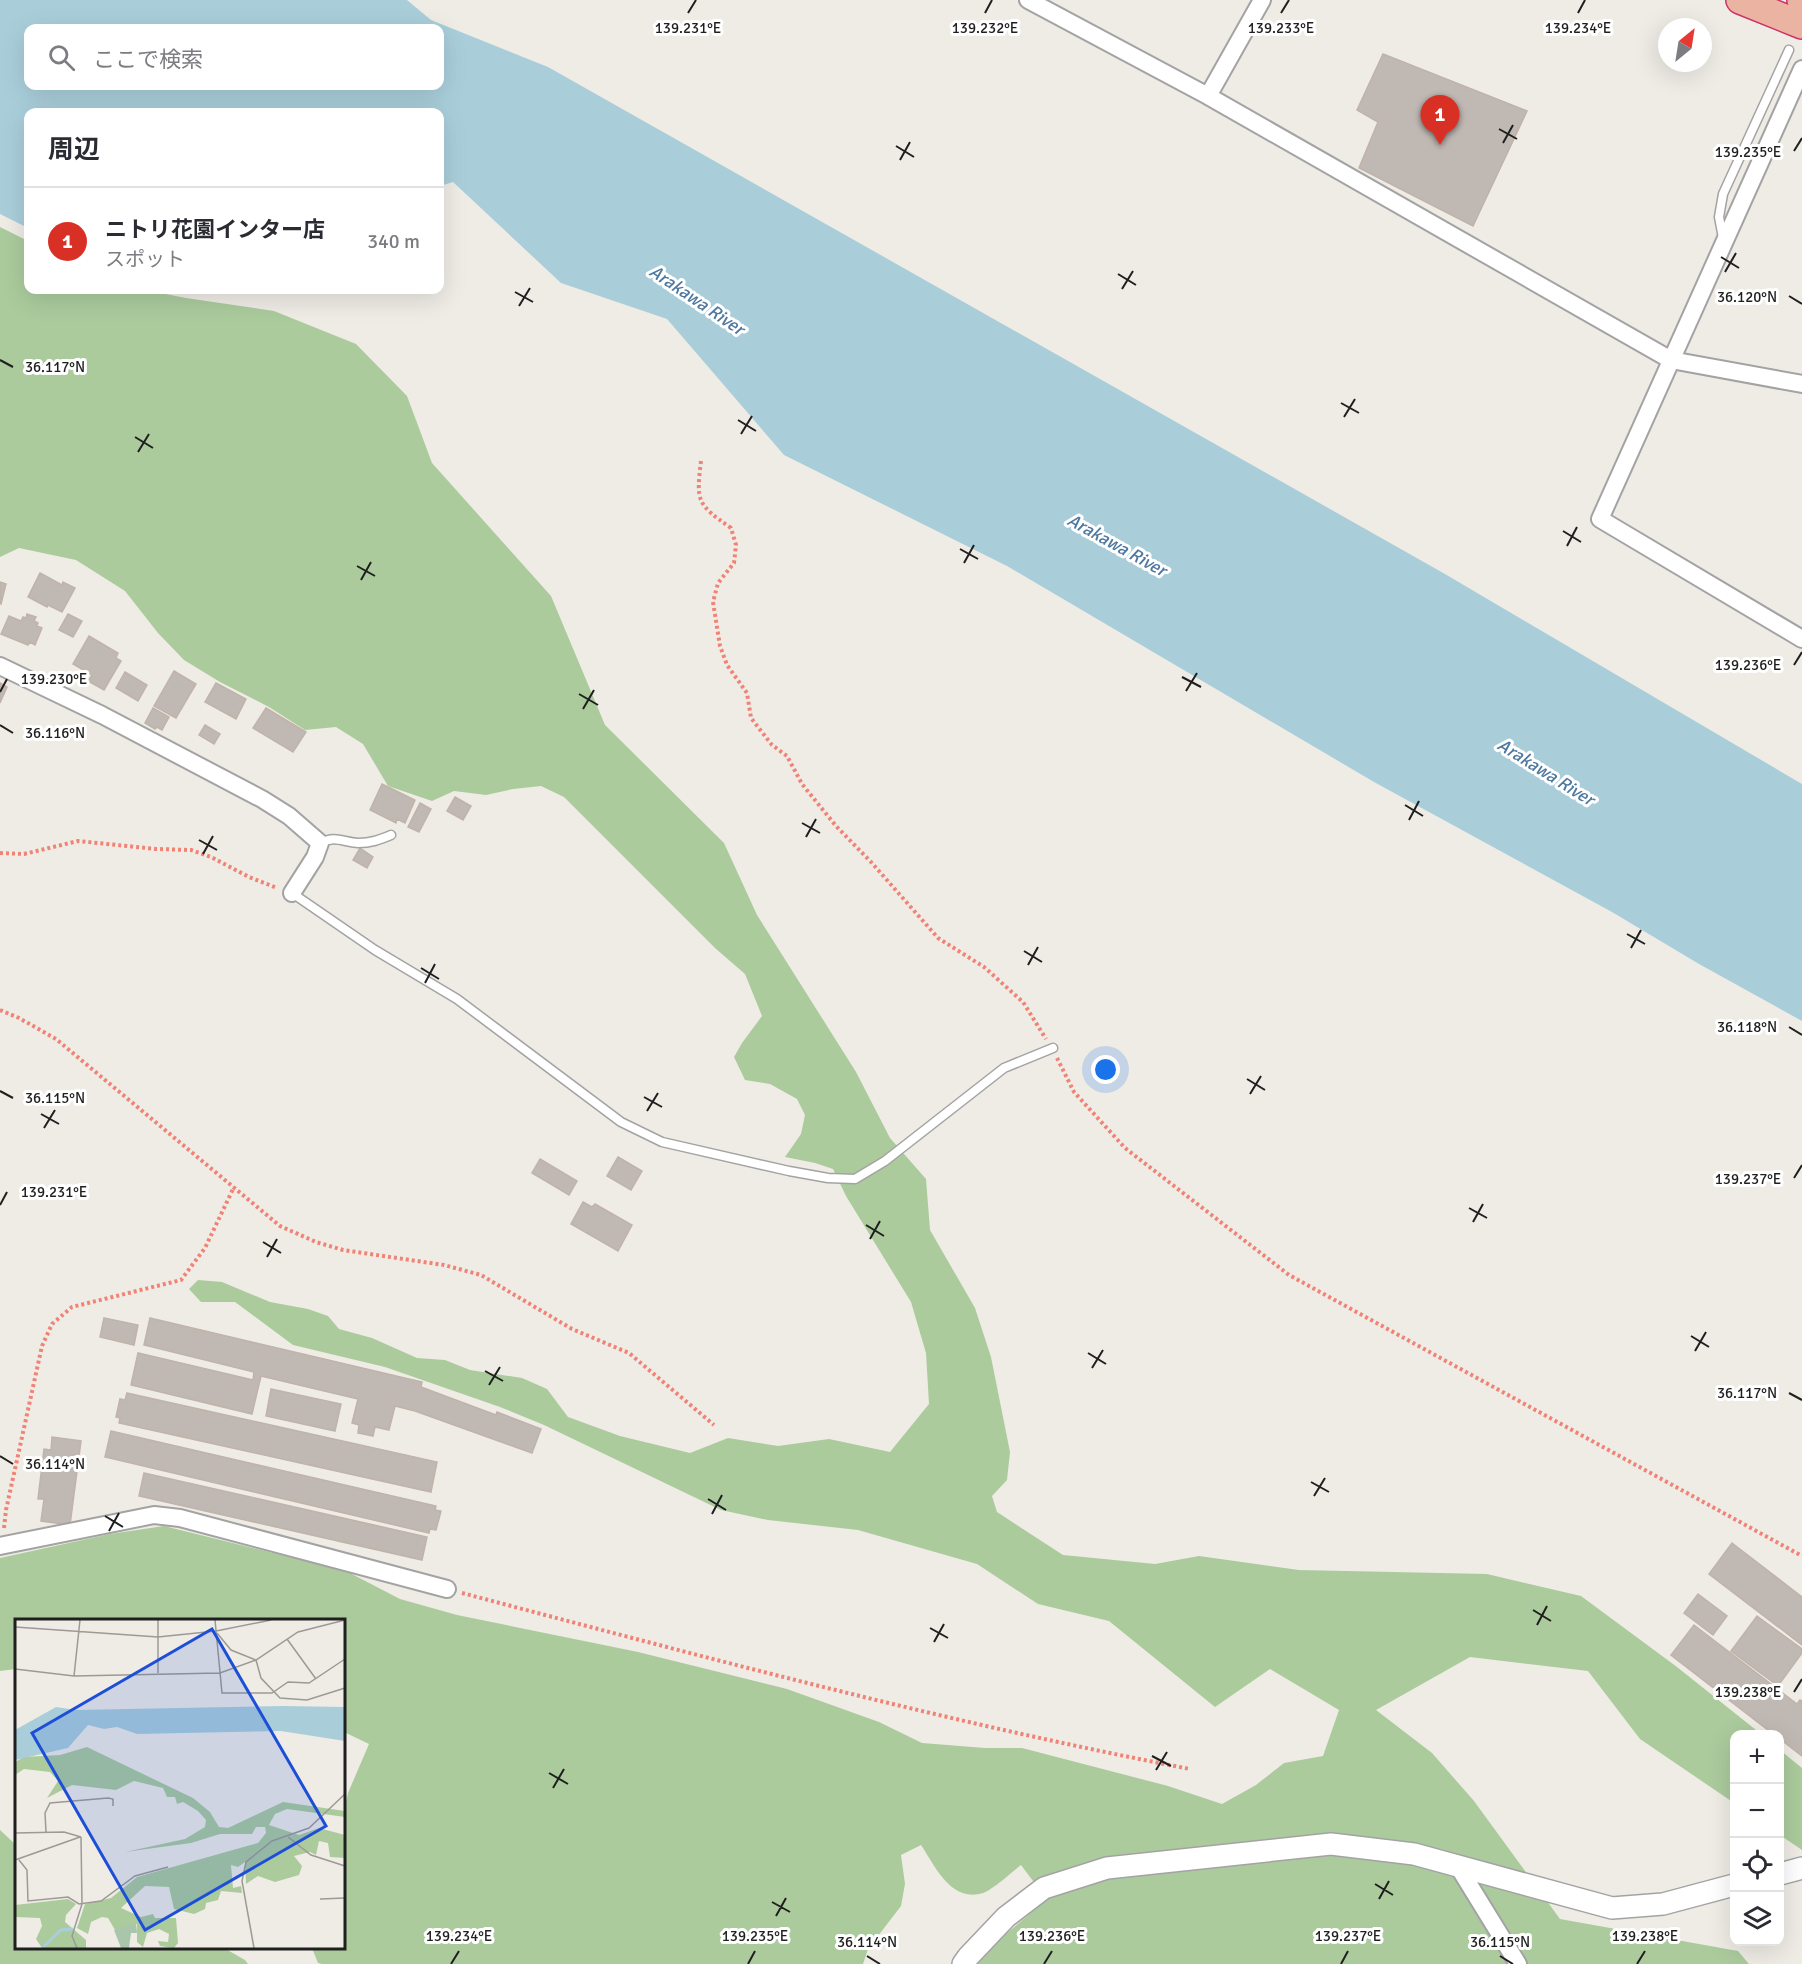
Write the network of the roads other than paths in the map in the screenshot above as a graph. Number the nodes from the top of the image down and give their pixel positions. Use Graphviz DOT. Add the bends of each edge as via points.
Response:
graph roads {
  1 [pos="1028,0"];
  2 [pos="1262,0"];
  3 [pos="1740,0"];
  4 [pos="1802,25"];
  5 [pos="1790,50"];
  6 [pos="1802,69"];
  7 [pos="1208,96"];
  8 [pos="1724,242"];
  9 [pos="1671,360"];
  10 [pos="1802,384"];
  11 [pos="1802,639"];
  12 [pos="0,666"];
  13 [pos="391,835"];
  14 [pos="320,843"];
  15 [pos="292,893"];
  16 [pos="1053,1048"];
  17 [pos="1,1546"];
  18 [pos="447,1589"];
  19 [pos="1459,1868"];
  20 [pos="1802,1868"];
  21 [pos="1784,1873"];
  22 [pos="1730,1887"];
  23 [pos="963,1964"];
  24 [pos="1518,1964"];
  1 -- 7 [label="street"];
  2 -- 7 [label="street"];
  3 -- 4 [label="highway"];
  5 -- 8 [label="lane" via="1723,194 1719,217"];
  6 -- 8 [label="street"];
  7 -- 9 [label="street"];
  8 -- 9 [label="street"];
  9 -- 10 [label="street"];
  9 -- 11 [label="street" via="1600,519"];
  12 -- 14 [label="street" via="262,800 289,816"];
  13 -- 14 [label="lane" via="374,842 330,838"];
  14 -- 15 [label="street"];
  15 -- 16 [label="lane" via="375,950 457,999 621,1122 662,1142 789,1171 855,1179 885,1161 1004,1068"];
  17 -- 18 [label="street" via="154,1515 191,1521"];
  19 -- 22 [label="street" via="1612,1908 1663,1904"];
  19 -- 23 [label="street" via="1414,1854 1331,1844 1107,1868 1044,1888 1006,1917"];
  19 -- 24 [label="street"];
  20 -- 21 [label="street"];
}
